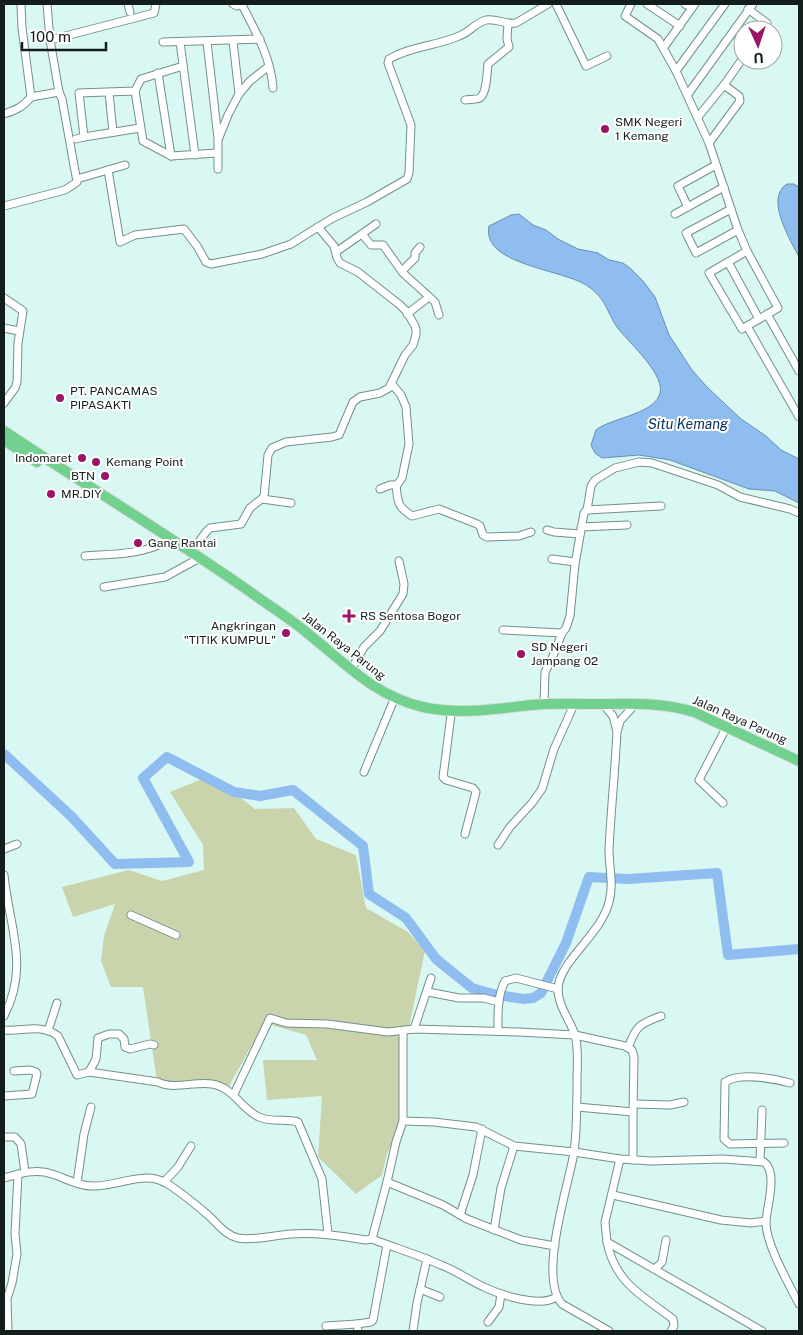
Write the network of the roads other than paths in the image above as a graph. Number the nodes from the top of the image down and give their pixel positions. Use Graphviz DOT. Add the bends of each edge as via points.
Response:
graph roads {
  1 [pos="21,4"];
  2 [pos="47,4"];
  3 [pos="128,4"];
  4 [pos="156,4"];
  5 [pos="232,4"];
  6 [pos="242,4"];
  7 [pos="548,4"];
  8 [pos="556,4"];
  9 [pos="631,4"];
  10 [pos="647,4"];
  11 [pos="725,4"];
  12 [pos="691,5"];
  13 [pos="751,7"];
  14 [pos="130,12"];
  15 [pos="764,20"];
  16 [pos="508,23"];
  17 [pos="680,26"];
  18 [pos="260,39"];
  19 [pos="50,40"];
  20 [pos="233,41"];
  21 [pos="163,42"];
  22 [pos="180,42"];
  23 [pos="207,42"];
  24 [pos="664,47"];
  25 [pos="607,56"];
  26 [pos="182,66"];
  27 [pos="269,66"];
  28 [pos="735,70"];
  29 [pos="676,71"];
  30 [pos="158,73"];
  31 [pos="724,85"];
  32 [pos="273,88"];
  33 [pos="134,91"];
  34 [pos="59,92"];
  35 [pos="109,93"];
  36 [pos="240,94"];
  37 [pos="688,94"];
  38 [pos="31,97"];
  39 [pos="465,100"];
  40 [pos="4,114"];
  41 [pos="698,117"];
  42 [pos="140,128"];
  43 [pos="113,132"];
  44 [pos="218,140"];
  45 [pos="709,143"];
  46 [pos="217,153"];
  47 [pos="195,155"];
  48 [pos="171,156"];
  49 [pos="125,165"];
  50 [pos="716,165"];
  51 [pos="218,169"];
  52 [pos="108,170"];
  53 [pos="77,179"];
  54 [pos="724,187"];
  55 [pos="4,206"];
  56 [pos="688,207"];
  57 [pos="731,209"];
  58 [pos="675,214"];
  59 [pos="376,224"];
  60 [pos="318,227"];
  61 [pos="738,230"];
  62 [pos="362,234"];
  63 [pos="420,247"];
  64 [pos="748,251"];
  65 [pos="336,252"];
  66 [pos="728,262"];
  67 [pos="402,271"];
  68 [pos="429,297"];
  69 [pos="4,298"];
  70 [pos="407,314"];
  71 [pos="767,314"];
  72 [pos="439,315"];
  73 [pos="759,319"];
  74 [pos="747,326"];
  75 [pos="4,328"];
  76 [pos="19,331"];
  77 [pos="799,371"];
  78 [pos="392,384"];
  79 [pos="4,403"];
  80 [pos="799,417"];
  81 [pos="4,431"];
  82 [pos="4,440"];
  83 [pos="396,486"];
  84 [pos="380,489"];
  85 [pos="262,499"];
  86 [pos="291,503"];
  87 [pos="661,506"];
  88 [pos="587,510"];
  89 [pos="799,513"];
  90 [pos="627,525"];
  91 [pos="547,530"];
  92 [pos="580,530"];
  93 [pos="531,532"];
  94 [pos="165,542"];
  95 [pos="194,555"];
  96 [pos="85,556"];
  97 [pos="552,559"];
  98 [pos="399,561"];
  99 [pos="575,562"];
  100 [pos="104,587"];
  101 [pos="503,630"];
  102 [pos="562,632"];
  103 [pos="321,647"];
  104 [pos="351,670"];
  105 [pos="393,702"];
  106 [pos="544,704"];
  107 [pos="631,708"];
  108 [pos="572,709"];
  109 [pos="607,709"];
  110 [pos="451,715"];
  111 [pos="617,732"];
  112 [pos="724,732"];
  113 [pos="799,761"];
  114 [pos="799,766"];
  115 [pos="364,772"];
  116 [pos="723,803"];
  117 [pos="465,834"];
  118 [pos="17,844"];
  119 [pos="498,845"];
  120 [pos="4,849"];
  121 [pos="4,875"];
  122 [pos="131,915"];
  123 [pos="176,935"];
  124 [pos="431,978"];
  125 [pos="558,989"];
  126 [pos="428,992"];
  127 [pos="57,1002"];
  128 [pos="499,1002"];
  129 [pos="4,1016"];
  130 [pos="661,1016"];
  131 [pos="414,1029"];
  132 [pos="4,1030"];
  133 [pos="48,1031"];
  134 [pos="403,1031"];
  135 [pos="498,1031"];
  136 [pos="575,1035"];
  137 [pos="154,1045"];
  138 [pos="628,1048"];
  139 [pos="14,1071"];
  140 [pos="89,1072"];
  141 [pos="790,1083"];
  142 [pos="234,1094"];
  143 [pos="4,1096"];
  144 [pos="684,1102"];
  145 [pos="91,1107"];
  146 [pos="576,1107"];
  147 [pos="634,1108"];
  148 [pos="762,1110"];
  149 [pos="403,1121"];
  150 [pos="482,1129"];
  151 [pos="4,1137"];
  152 [pos="784,1143"];
  153 [pos="760,1144"];
  154 [pos="190,1146"];
  155 [pos="514,1146"];
  156 [pos="574,1152"];
  157 [pos="620,1159"];
  158 [pos="633,1160"];
  159 [pos="760,1161"];
  160 [pos="22,1173"];
  161 [pos="4,1178"];
  162 [pos="164,1182"];
  163 [pos="387,1182"];
  164 [pos="77,1184"];
  165 [pos="613,1195"];
  166 [pos="460,1215"];
  167 [pos="766,1221"];
  168 [pos="494,1230"];
  169 [pos="328,1234"];
  170 [pos="372,1239"];
  171 [pos="666,1240"];
  172 [pos="607,1242"];
  173 [pos="387,1244"];
  174 [pos="555,1246"];
  175 [pos="427,1259"];
  176 [pos="656,1269"];
  177 [pos="420,1289"];
  178 [pos="500,1294"];
  179 [pos="440,1297"];
  180 [pos="556,1297"];
  181 [pos="799,1304"];
  182 [pos="488,1322"];
  183 [pos="326,1326"];
  184 [pos="358,1328"];
  185 [pos="8,1331"];
  186 [pos="413,1331"];
  187 [pos="609,1331"];
  188 [pos="671,1331"];
  189 [pos="762,1331"];
  1 -- 38 [label="street"];
  2 -- 19 [label="street"];
  3 -- 14 [label="street"];
  4 -- 19 [label="street" via="154,13"];
  5 -- 6 [label="street"];
  6 -- 18 [label="street"];
  7 -- 16 [label="street" via="516,23"];
  8 -- 25 [label="street" via="586,66"];
  9 -- 24 [label="street" via="625,16 658,39"];
  10 -- 17 [label="street"];
  11 -- 29 [label="street"];
  12 -- 17 [label="street"];
  13 -- 15 [label="street"];
  13 -- 37 [label="street"];
  16 -- 39 [label="street" via="509,47 488,64 482,97"];
  16 -- 60 [label="street" via="480,22 460,36 389,59 411,125 410,173 407,179"];
  17 -- 24 [label="street"];
  18 -- 20 [label="street"];
  18 -- 27 [label="street"];
  19 -- 34 [label="street"];
  20 -- 23 [label="street"];
  20 -- 36 [label="street"];
  21 -- 22 [label="street"];
  22 -- 23 [label="street"];
  22 -- 26 [label="street"];
  23 -- 44 [label="street"];
  24 -- 29 [label="street"];
  26 -- 30 [label="street"];
  26 -- 47 [label="street"];
  27 -- 32 [label="street"];
  27 -- 36 [label="street" via="250,80"];
  28 -- 31 [label="street"];
  29 -- 37 [label="street"];
  30 -- 33 [label="street" via="141,79"];
  30 -- 48 [label="street"];
  31 -- 41 [label="street"];
  31 -- 45 [label="street" via="739,96 740,101"];
  33 -- 35 [label="street"];
  33 -- 42 [label="street"];
  34 -- 38 [label="street"];
  34 -- 53 [label="street"];
  35 -- 43 [label="street"];
  35 -- 43 [label="street" via="79,93 80,138"];
  36 -- 44 [label="street"];
  37 -- 41 [label="street"];
  38 -- 40 [label="street" via="24,105"];
  41 -- 45 [label="street"];
  42 -- 43 [label="street"];
  42 -- 48 [label="street" via="143,141"];
  44 -- 46 [label="street"];
  45 -- 50 [label="street"];
  46 -- 47 [label="street"];
  46 -- 51 [label="street"];
  47 -- 48 [label="street"];
  49 -- 52 [label="street"];
  50 -- 54 [label="street"];
  50 -- 56 [label="street" via="678,186"];
  52 -- 53 [label="street"];
  52 -- 60 [label="street" via="120,242 135,235 184,229 206,262 211,264 262,254 291,244"];
  53 -- 55 [label="street" via="65,190"];
  54 -- 56 [label="street"];
  54 -- 57 [label="street"];
  56 -- 58 [label="street"];
  57 -- 61 [label="street"];
  57 -- 61 [label="street" via="686,233 696,253"];
  59 -- 62 [label="street"];
  60 -- 65 [label="street"];
  61 -- 64 [label="street"];
  62 -- 65 [label="street"];
  62 -- 67 [label="street" via="371,245 383,245"];
  63 -- 67 [label="street" via="415,253 416,258"];
  64 -- 66 [label="street"];
  64 -- 71 [label="street" via="778,308"];
  65 -- 70 [label="street" via="340,263 358,272"];
  66 -- 73 [label="street"];
  66 -- 74 [label="street" via="708,273 742,330"];
  67 -- 68 [label="street"];
  68 -- 70 [label="street"];
  68 -- 72 [label="street" via="435,302"];
  69 -- 76 [label="street" via="23,311"];
  70 -- 78 [label="street" via="415,326 416,335"];
  71 -- 73 [label="street"];
  71 -- 77 [label="street"];
  73 -- 74 [label="street"];
  74 -- 80 [label="street"];
  75 -- 76 [label="street"];
  76 -- 79 [label="street" via="17,382"];
  78 -- 83 [label="street" via="402,395 406,407 409,444 402,478"];
  78 -- 85 [label="street" via="386,390 352,402 336,437 286,442 272,448 268,455 266,494"];
  81 -- 95 [label="highway, Jalan Raya Parung"];
  82 -- 94 [label="highway, Jalan Raya Parung"];
  83 -- 84 [label="street"];
  83 -- 93 [label="street" via="400,508 412,516 439,509 477,524 487,537 519,536"];
  85 -- 86 [label="street"];
  85 -- 95 [label="street" via="250,508 241,524 210,528"];
  87 -- 88 [label="street"];
  88 -- 89 [label="street" via="591,486 596,480 615,468 639,462 652,463 718,485 740,496"];
  88 -- 92 [label="street"];
  90 -- 92 [label="street"];
  91 -- 92 [label="street"];
  92 -- 99 [label="street"];
  94 -- 95 [label="highway, Jalan Raya Parung"];
  94 -- 96 [label="street" via="128,553"];
  95 -- 100 [label="street" via="165,577"];
  95 -- 103 [label="highway, Jalan Raya Parung" via="305,631"];
  97 -- 99 [label="street"];
  98 -- 104 [label="street" via="403,594"];
  99 -- 102 [label="street" via="570,616"];
  101 -- 102 [label="street"];
  102 -- 106 [label="street" via="544,672"];
  103 -- 104 [label="highway, Jalan Raya Parung"];
  103 -- 105 [label="highway, Jalan Raya Parung" via="375,694"];
  104 -- 106 [label="highway, Jalan Raya Parung" via="391,697 424,708 465,711"];
  105 -- 110 [label="highway, Jalan Raya Parung" via="424,712"];
  105 -- 115 [label="street"];
  106 -- 113 [label="highway, Jalan Raya Parung" via="632,703 680,707"];
  107 -- 109 [label="highway, Jalan Raya Parung"];
  107 -- 111 [label="street" via="620,721"];
  107 -- 112 [label="highway, Jalan Raya Parung" via="677,711"];
  108 -- 109 [label="highway, Jalan Raya Parung"];
  108 -- 110 [label="highway, Jalan Raya Parung"];
  108 -- 119 [label="street" via="554,749 542,789"];
  109 -- 111 [label="street" via="613,716"];
  110 -- 117 [label="street" via="443,777 476,792"];
  111 -- 125 [label="street" via="609,851 610,900 596,929 561,976"];
  112 -- 114 [label="highway, Jalan Raya Parung"];
  112 -- 116 [label="street" via="699,779"];
  118 -- 120 [label="street"];
  121 -- 129 [label="street" via="18,962 10,1005"];
  122 -- 123 [label="street"];
  124 -- 126 [label="street"];
  125 -- 128 [label="street" via="510,978 505,981"];
  125 -- 136 [label="street" via="560,1002"];
  126 -- 128 [label="street"];
  126 -- 131 [label="street"];
  127 -- 133 [label="street"];
  128 -- 135 [label="street"];
  130 -- 138 [label="street" via="639,1025"];
  131 -- 134 [label="street"];
  131 -- 135 [label="street"];
  132 -- 133 [label="street" via="34,1028"];
  133 -- 140 [label="street" via="58,1036 77,1075"];
  134 -- 142 [label="street" via="302,1025 270,1018"];
  134 -- 149 [label="street"];
  135 -- 136 [label="street"];
  136 -- 138 [label="street"];
  136 -- 146 [label="street"];
  137 -- 140 [label="street" via="130,1049 125,1047 119,1034 102,1036 98,1038 96,1059"];
  138 -- 147 [label="street" via="634,1057"];
  139 -- 143 [label="street" via="36,1072 32,1094"];
  140 -- 142 [label="street" via="166,1084 213,1084"];
  141 -- 153 [label="street" via="757,1078 725,1082 724,1139 730,1144"];
  142 -- 169 [label="street" via="261,1118 298,1122 322,1179"];
  144 -- 147 [label="street"];
  145 -- 164 [label="street"];
  146 -- 147 [label="street"];
  146 -- 156 [label="street"];
  147 -- 158 [label="street"];
  148 -- 153 [label="street"];
  149 -- 150 [label="street"];
  149 -- 163 [label="street"];
  150 -- 155 [label="street"];
  150 -- 166 [label="street" via="473,1175"];
  151 -- 160 [label="street" via="15,1137 21,1144"];
  152 -- 153 [label="street"];
  153 -- 159 [label="street"];
  154 -- 162 [label="street" via="178,1167"];
  155 -- 156 [label="street"];
  155 -- 168 [label="street" via="501,1188"];
  156 -- 157 [label="street"];
  156 -- 174 [label="street" via="557,1223"];
  157 -- 158 [label="street"];
  157 -- 165 [label="street"];
  158 -- 159 [label="street"];
  159 -- 167 [label="street" via="768,1164 770,1173"];
  160 -- 161 [label="street"];
  160 -- 164 [label="street" via="52,1174"];
  160 -- 185 [label="street" via="15,1234 17,1254 7,1299"];
  162 -- 164 [label="street" via="150,1177 96,1186"];
  162 -- 169 [label="street" via="233,1237"];
  163 -- 166 [label="street" via="443,1204"];
  163 -- 170 [label="street"];
  165 -- 167 [label="street" via="720,1220"];
  165 -- 172 [label="street" via="606,1222"];
  166 -- 168 [label="street"];
  167 -- 181 [label="street" via="769,1238"];
  168 -- 174 [label="street" via="521,1240"];
  169 -- 170 [label="street"];
  170 -- 173 [label="street"];
  171 -- 176 [label="street" via="662,1262"];
  172 -- 176 [label="street"];
  172 -- 188 [label="street" via="611,1259 631,1286 673,1319"];
  173 -- 175 [label="street"];
  173 -- 184 [label="street" via="374,1320"];
  174 -- 180 [label="street"];
  175 -- 177 [label="street"];
  175 -- 178 [label="street"];
  176 -- 189 [label="street"];
  177 -- 179 [label="street"];
  177 -- 186 [label="street"];
  178 -- 180 [label="street" via="537,1302 551,1301"];
  178 -- 182 [label="street" via="498,1307"];
  180 -- 187 [label="street" via="562,1304"];
  183 -- 184 [label="street"];
}
